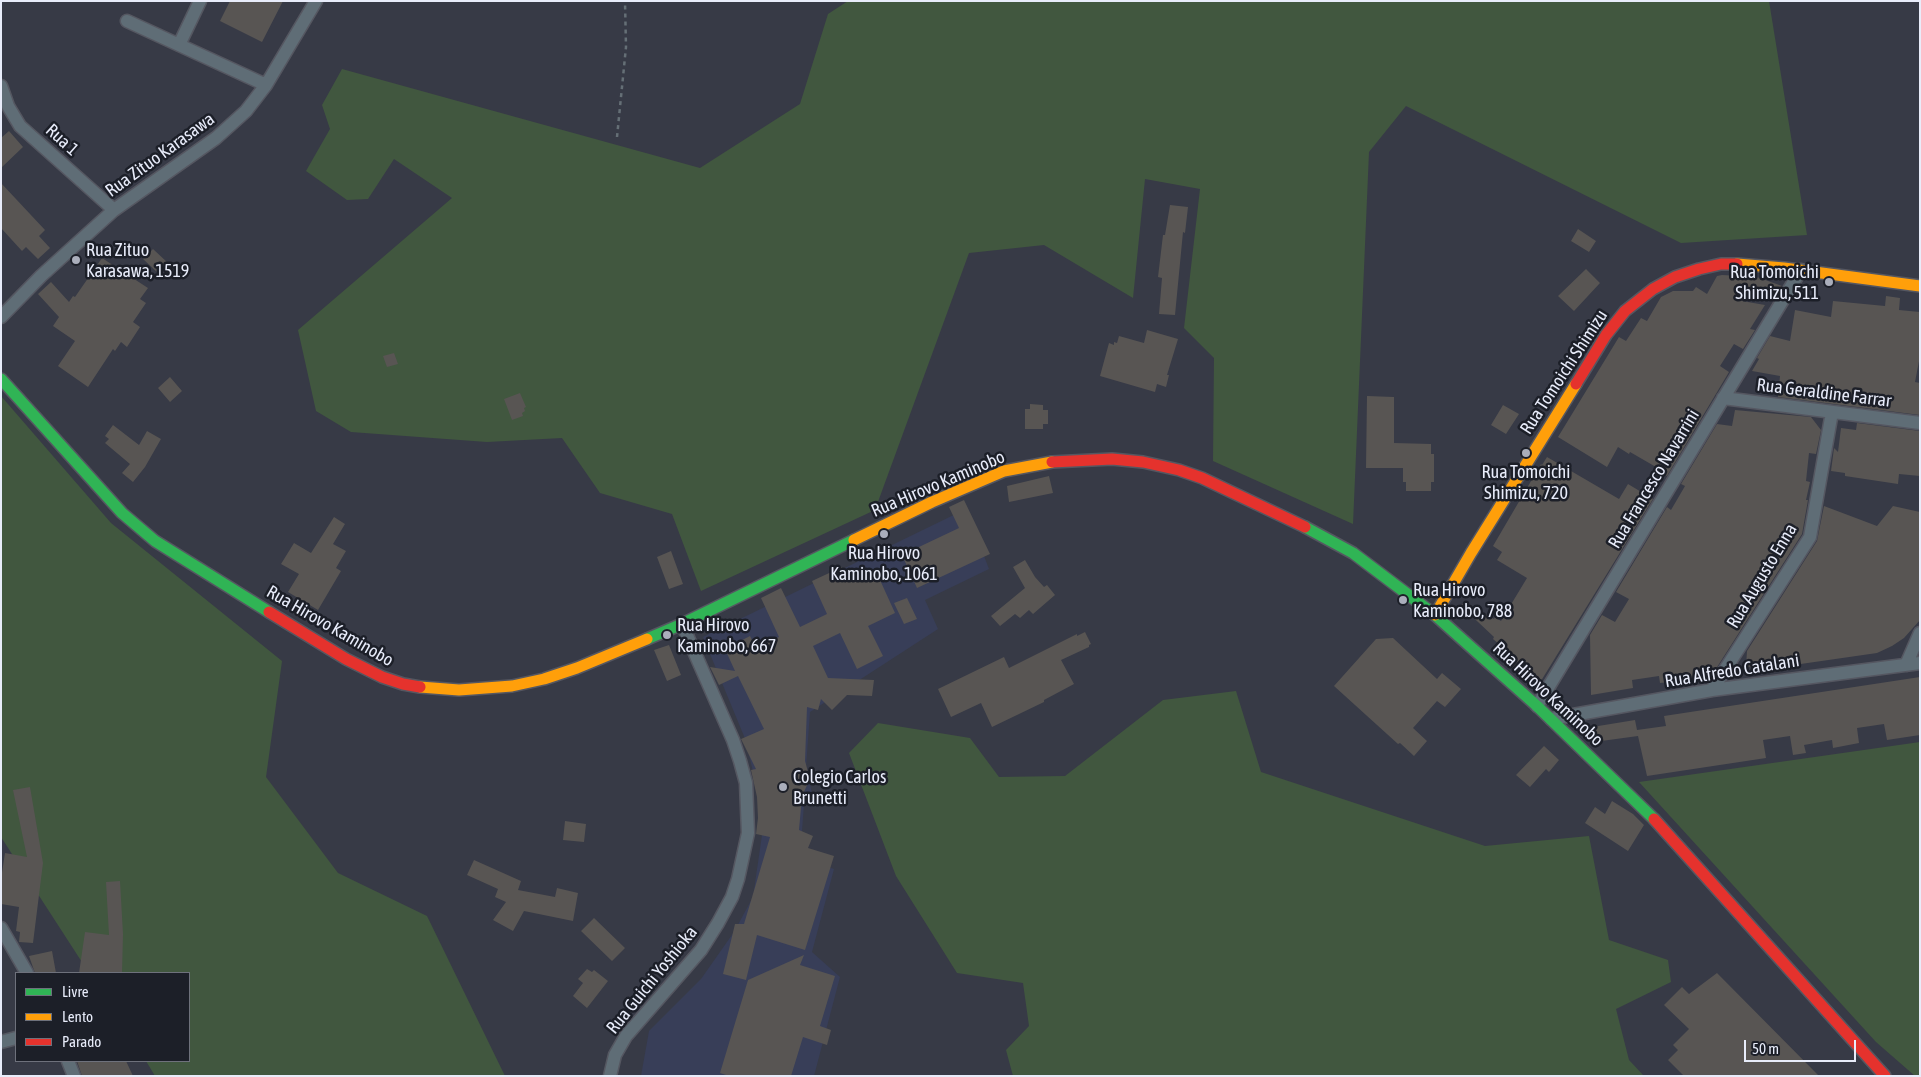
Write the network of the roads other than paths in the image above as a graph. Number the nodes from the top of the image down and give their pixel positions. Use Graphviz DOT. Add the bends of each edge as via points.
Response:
graph roads {
  1 [pos="200,1"];
  2 [pos="316,1"];
  3 [pos="127,21"];
  4 [pos="179,45"];
  5 [pos="266,85"];
  6 [pos="1,86"];
  7 [pos="114,210"];
  8 [pos="1801,270"];
  9 [pos="1920,286"];
  10 [pos="1,317"];
  11 [pos="1,379"];
  12 [pos="1723,398"];
  13 [pos="1832,412"];
  14 [pos="1920,423"];
  15 [pos="1435,615"];
  16 [pos="682,624"];
  17 [pos="1920,633"];
  18 [pos="1920,663"];
  19 [pos="1906,665"];
  20 [pos="1712,690"];
  21 [pos="1537,706"];
  22 [pos="1551,719"];
  23 [pos="1,928"];
  24 [pos="26,972"];
  25 [pos="15,1038"];
  26 [pos="1,1042"];
  27 [pos="68,1062"];
  28 [pos="74,1076"];
  29 [pos="610,1076"];
  30 [pos="1885,1076"];
  1 -- 4 [label="street"];
  2 -- 5 [label="street, Rua Zituo Karasawa"];
  3 -- 4 [label="street"];
  4 -- 5 [label="street"];
  5 -- 7 [label="street, Rua Zituo Karasawa" via="246,111 216,138"];
  6 -- 7 [label="street, Rua 1" via="20,126"];
  7 -- 10 [label="street, Rua Zituo Karasawa"];
  8 -- 9 [label="street, Rua Tomoichi Shimizu"];
  8 -- 12 [label="street, Rua Francesco Navarrini"];
  8 -- 15 [label="street, Rua Tomoichi Shimizu" via="1740,264 1699,269 1653,289 1625,311 1606,335"];
  11 -- 16 [label="street, Rua Hirovo Kaminobo" via="122,512 155,541 382,677 431,688 468,690 512,686 578,668"];
  12 -- 13 [label="street, Rua Geraldine Farrar"];
  12 -- 21 [label="street, Rua Francesco Navarrini"];
  13 -- 14 [label="street, Rua Geraldine Farrar"];
  13 -- 20 [label="street, Rua Augusto Enna" via="1810,537"];
  15 -- 16 [label="street, Rua Hirovo Kaminobo" via="1352,553 1293,520 1202,478 1143,462 1088,459 1047,462 1004,471 932,502"];
  15 -- 21 [label="street, Rua Hirovo Kaminobo"];
  16 -- 29 [label="street, Rua Guichi Yoshioka" via="740,761 746,783 748,833 732,898 718,923 701,950 626,1036 615,1055"];
  17 -- 19 [label="street"];
  18 -- 19 [label="street, Rua Alfredo Catalani"];
  19 -- 20 [label="street, Rua Alfredo Catalani"];
  20 -- 22 [label="street, Rua Alfredo Catalani"];
  21 -- 22 [label="street, Rua Hirovo Kaminobo"];
  22 -- 30 [label="street, Rua Hirovo Kaminobo" via="1659,824"];
  23 -- 24 [label="street"];
  25 -- 26 [label="street"];
  27 -- 28 [label="street"];
}
